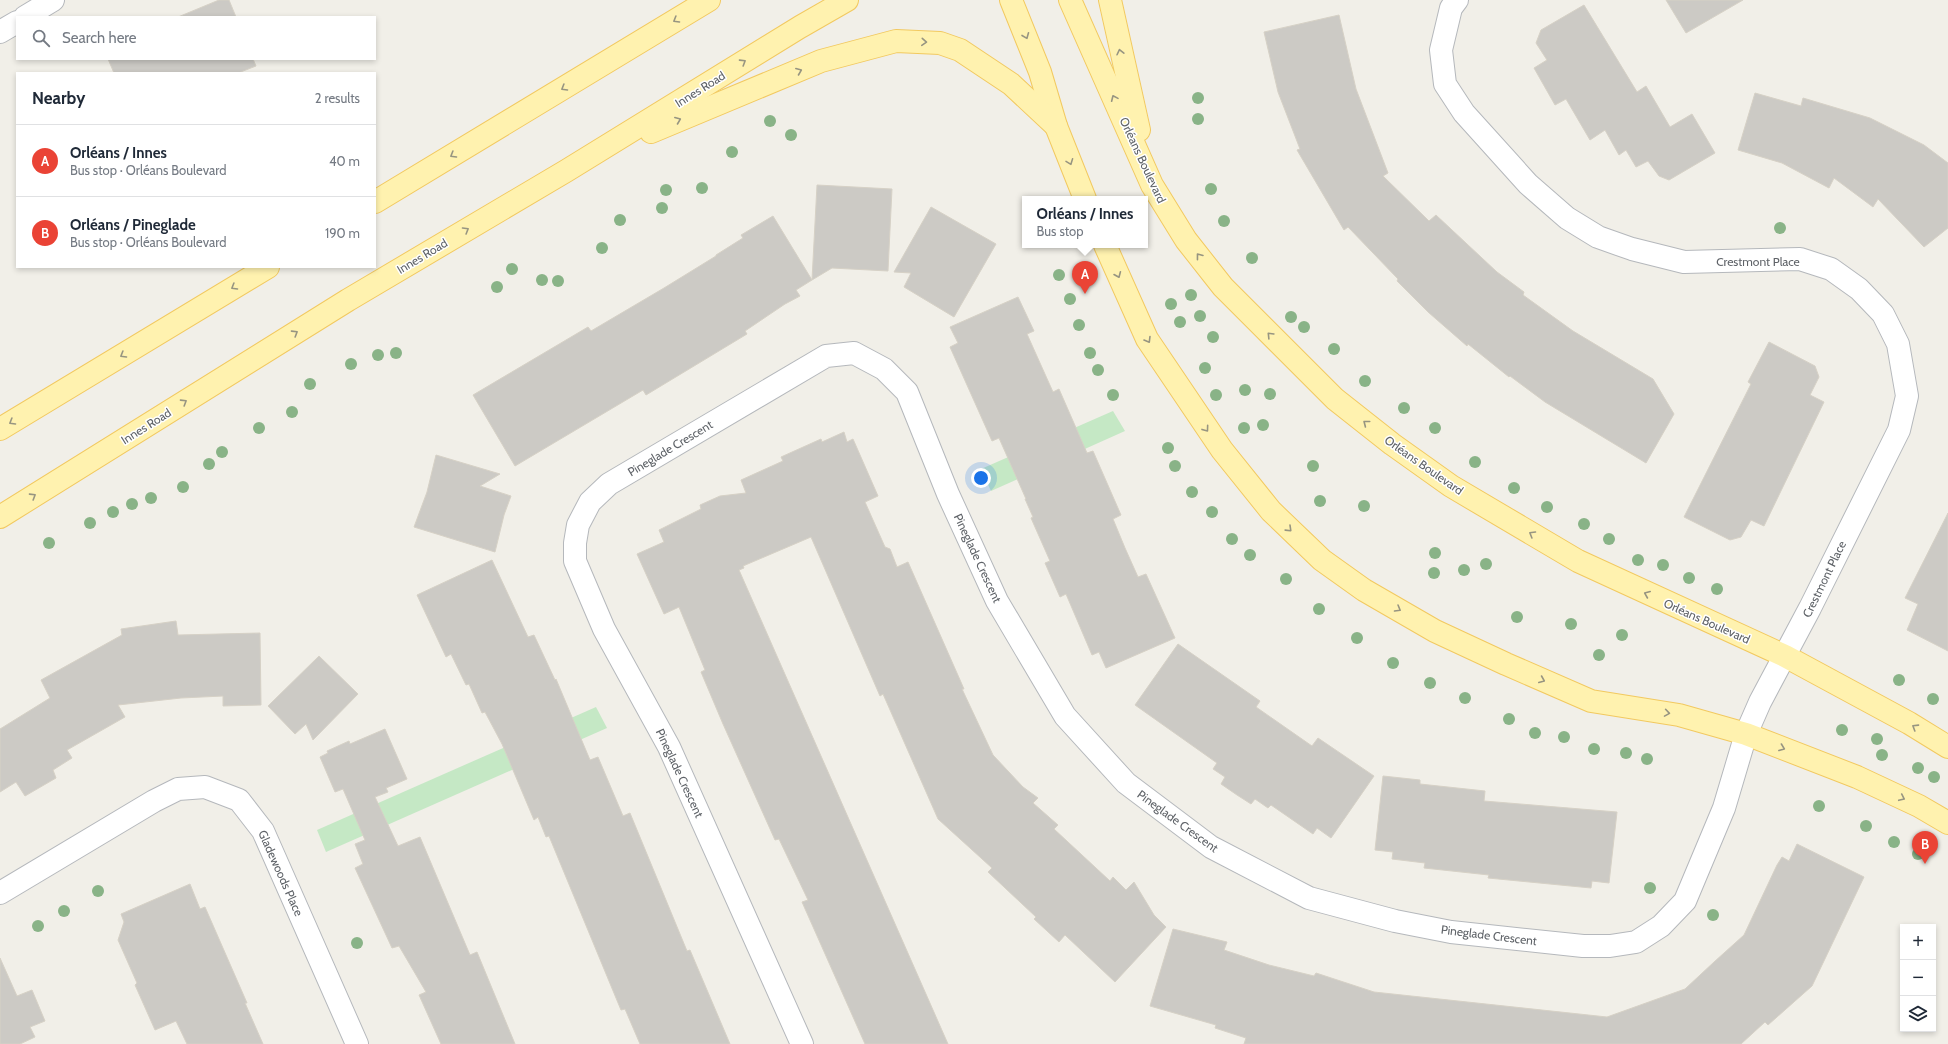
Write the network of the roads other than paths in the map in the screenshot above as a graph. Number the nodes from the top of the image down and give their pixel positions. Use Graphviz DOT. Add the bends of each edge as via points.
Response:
graph roads {
  1 [pos="53,0"];
  2 [pos="709,0"];
  3 [pos="847,0"];
  4 [pos="1011,0"];
  5 [pos="1070,0"];
  6 [pos="1110,0"];
  7 [pos="1457,0"];
  8 [pos="27,16"];
  9 [pos="16,23"];
  10 [pos="0,32"];
  11 [pos="1056,126"];
  12 [pos="566,171"];
  13 [pos="1152,185"];
  14 [pos="1084,196"];
  15 [pos="376,201"];
  16 [pos="1106,248"];
  17 [pos="266,268"];
  18 [pos="0,429"];
  19 [pos="0,517"];
  20 [pos="1785,656"];
  21 [pos="1746,734"];
  22 [pos="1948,747"];
  23 [pos="1948,823"];
  24 [pos="0,893"];
  25 [pos="357,1044"];
  26 [pos="802,1044"];
  1 -- 8 [label="street"];
  2 -- 15 [label="main road, one-way"];
  12 -- 3 [label="main road, Innes Road, one-way" via="800,26"];
  4 -- 11 [label="main road, one-way" via="1040,72"];
  13 -- 5 [label="main road, Orléans Boulevard, one-way"];
  13 -- 6 [label="main road, one-way"];
  7 -- 20 [label="street, Crestmont Place" via="1451,8 1441,50 1445,84 1464,113 1528,184 1567,218 1605,239 1632,250 1684,262 1800,259 1831,270 1859,289 1883,314 1898,344 1907,396 1899,430"];
  9 -- 10 [label="street"];
  12 -- 11 [label="main road, one-way" via="660,128 821,61 896,41 940,43 960,50 1011,84"];
  11 -- 14 [label="main road, one-way"];
  19 -- 12 [label="main road, Innes Road, one-way" via="348,300"];
  20 -- 13 [label="main road, Orléans Boulevard, one-way" via="1578,561 1451,486 1392,444 1335,399 1223,286 1186,240"];
  16 -- 21 [label="main road, one-way" via="1147,340 1202,423 1271,511 1322,560 1364,590 1435,630 1591,700 1679,715"];
  17 -- 18 [label="main road, one-way"];
  20 -- 21 [label="street, Pineglade Crescent"];
  22 -- 20 [label="main road, Orléans Boulevard, one-way"];
  21 -- 23 [label="main road, one-way" via="1857,777"];
  21 -- 26 [label="street, Pineglade Crescent" via="1730,791 1684,901 1661,926 1636,942 1610,946 1583,946 1451,932 1395,922 1309,898 1210,847 1126,782 1065,716 997,601 948,494 907,392 884,369 854,353 826,356 609,484 590,502 578,525 574,543 575,561 604,629 669,746"];
  24 -- 25 [label="street, Gladewoods Place" via="178,789 205,787 239,800 263,831"];
}
